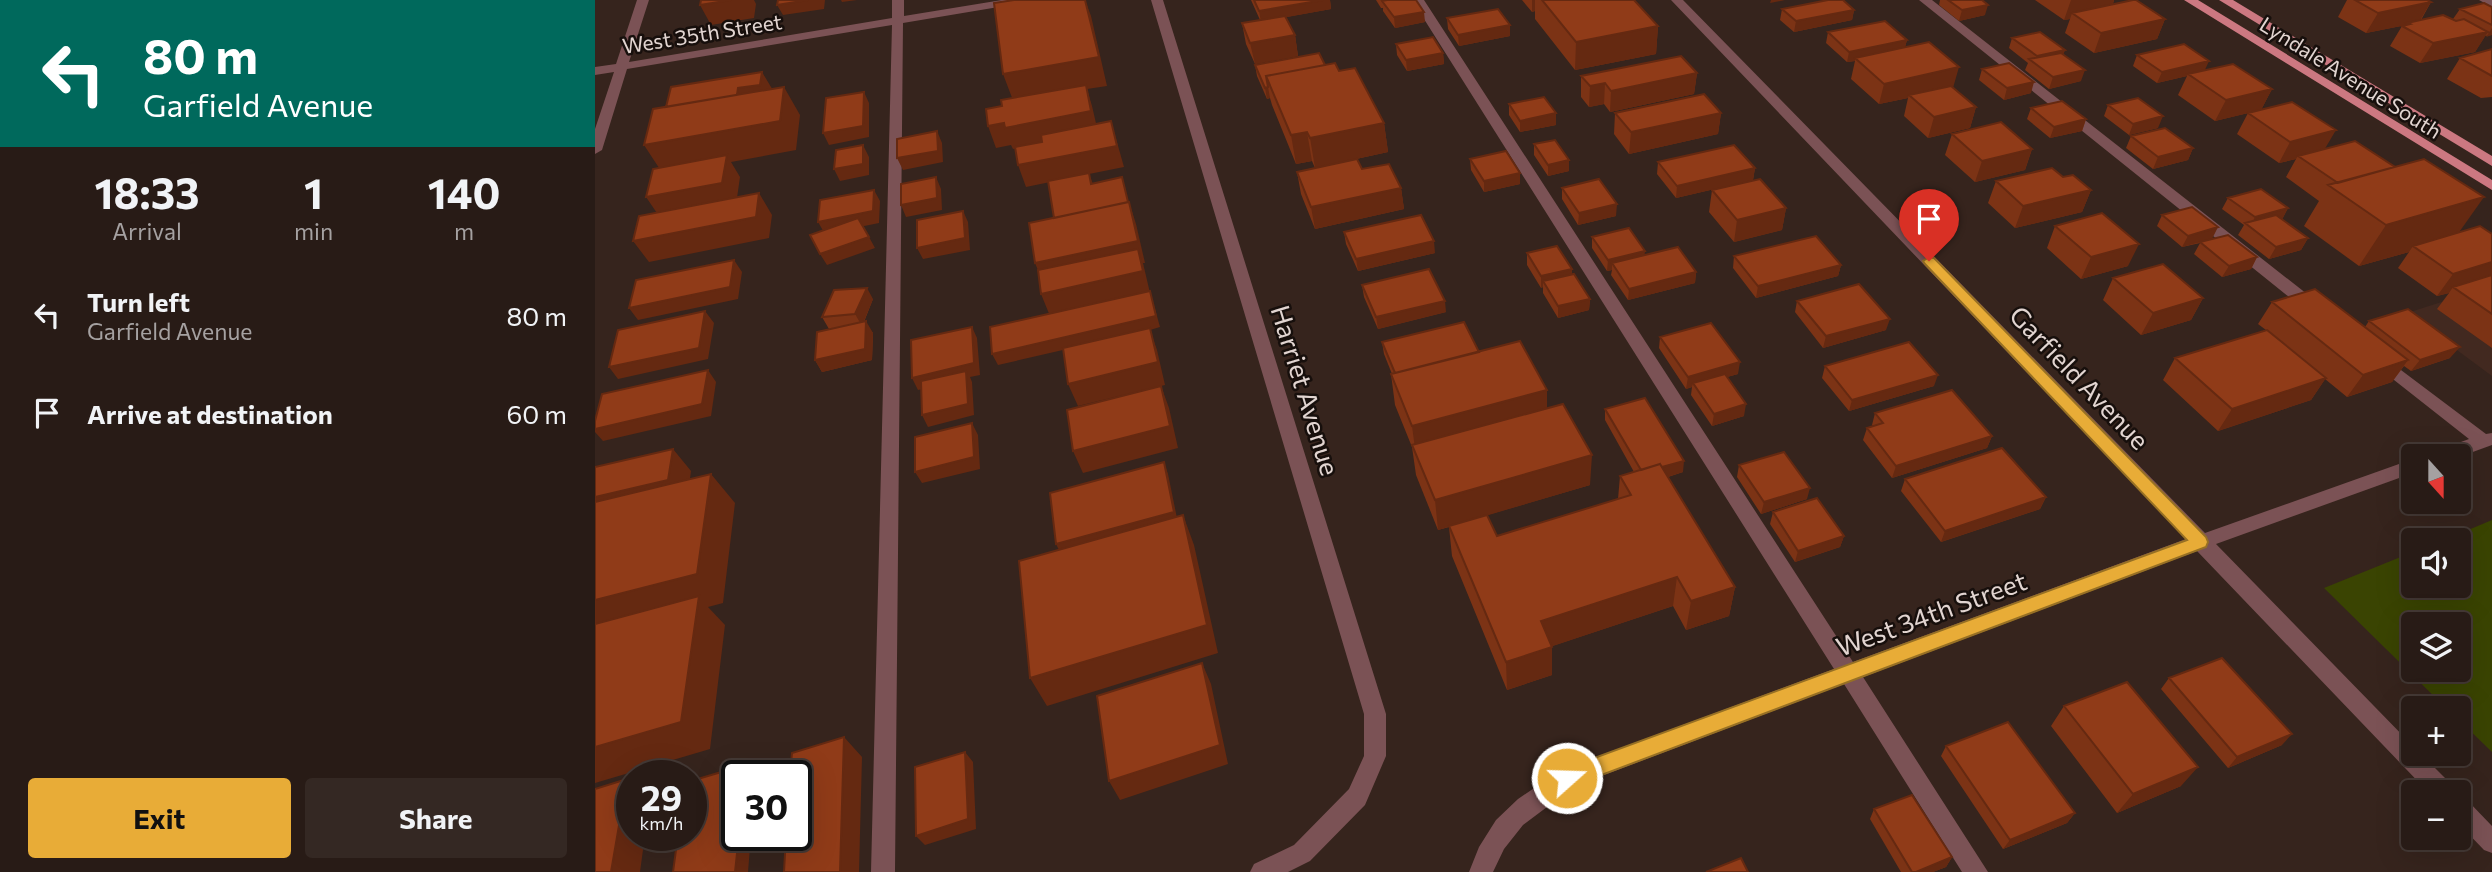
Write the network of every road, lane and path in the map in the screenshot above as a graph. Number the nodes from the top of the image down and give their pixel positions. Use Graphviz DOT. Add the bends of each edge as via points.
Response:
graph roads {
  1 [pos="643,0"];
  2 [pos="898,0"];
  3 [pos="1023,0"];
  4 [pos="1157,0"];
  5 [pos="1418,0"];
  6 [pos="1677,0"];
  7 [pos="1925,0"];
  8 [pos="2190,0"];
  9 [pos="2225,0"];
  10 [pos="2485,0"];
  11 [pos="2492,4"];
  12 [pos="898,20"];
  13 [pos="621,66"];
  14 [pos="595,71"];
  15 [pos="595,150"];
  16 [pos="2492,162"];
  17 [pos="2492,186"];
  18 [pos="2323,315"];
  19 [pos="2366,349"];
  20 [pos="2487,440"];
  21 [pos="2401,470"];
  22 [pos="2200,542"];
  23 [pos="1848,674"];
  24 [pos="2431,780"];
  25 [pos="2471,820"];
  26 [pos="2492,842"];
  27 [pos="883,872"];
  28 [pos="1262,872"];
  29 [pos="1481,872"];
  30 [pos="1976,872"];
  1 -- 13 [label="street"];
  2 -- 12 [label="street"];
  3 -- 12 [label="street, West 35th Street"];
  4 -- 28 [label="street, Harriet Avenue" via="1375,714 1375,756 1357,797 1302,853"];
  5 -- 23 [label="street"];
  6 -- 22 [label="street, Garfield Avenue"];
  7 -- 18 [label="street"];
  8 -- 17 [label="main road, Lyndale Avenue South"];
  9 -- 16 [label="main road, Lyndale Avenue South"];
  10 -- 11 [label="street"];
  12 -- 13 [label="street, West 35th Street"];
  12 -- 27 [label="street"];
  13 -- 14 [label="street, West 35th Street"];
  13 -- 15 [label="street"];
  19 -- 20 [label="street"];
  21 -- 22 [label="street, West 34th Street"];
  22 -- 23 [label="street, West 34th Street"];
  22 -- 24 [label="street, Garfield Avenue"];
  23 -- 29 [label="street, West 34th Street" via="1567,778 1522,807 1490,846"];
  23 -- 30 [label="street"];
  25 -- 26 [label="street"];
}
